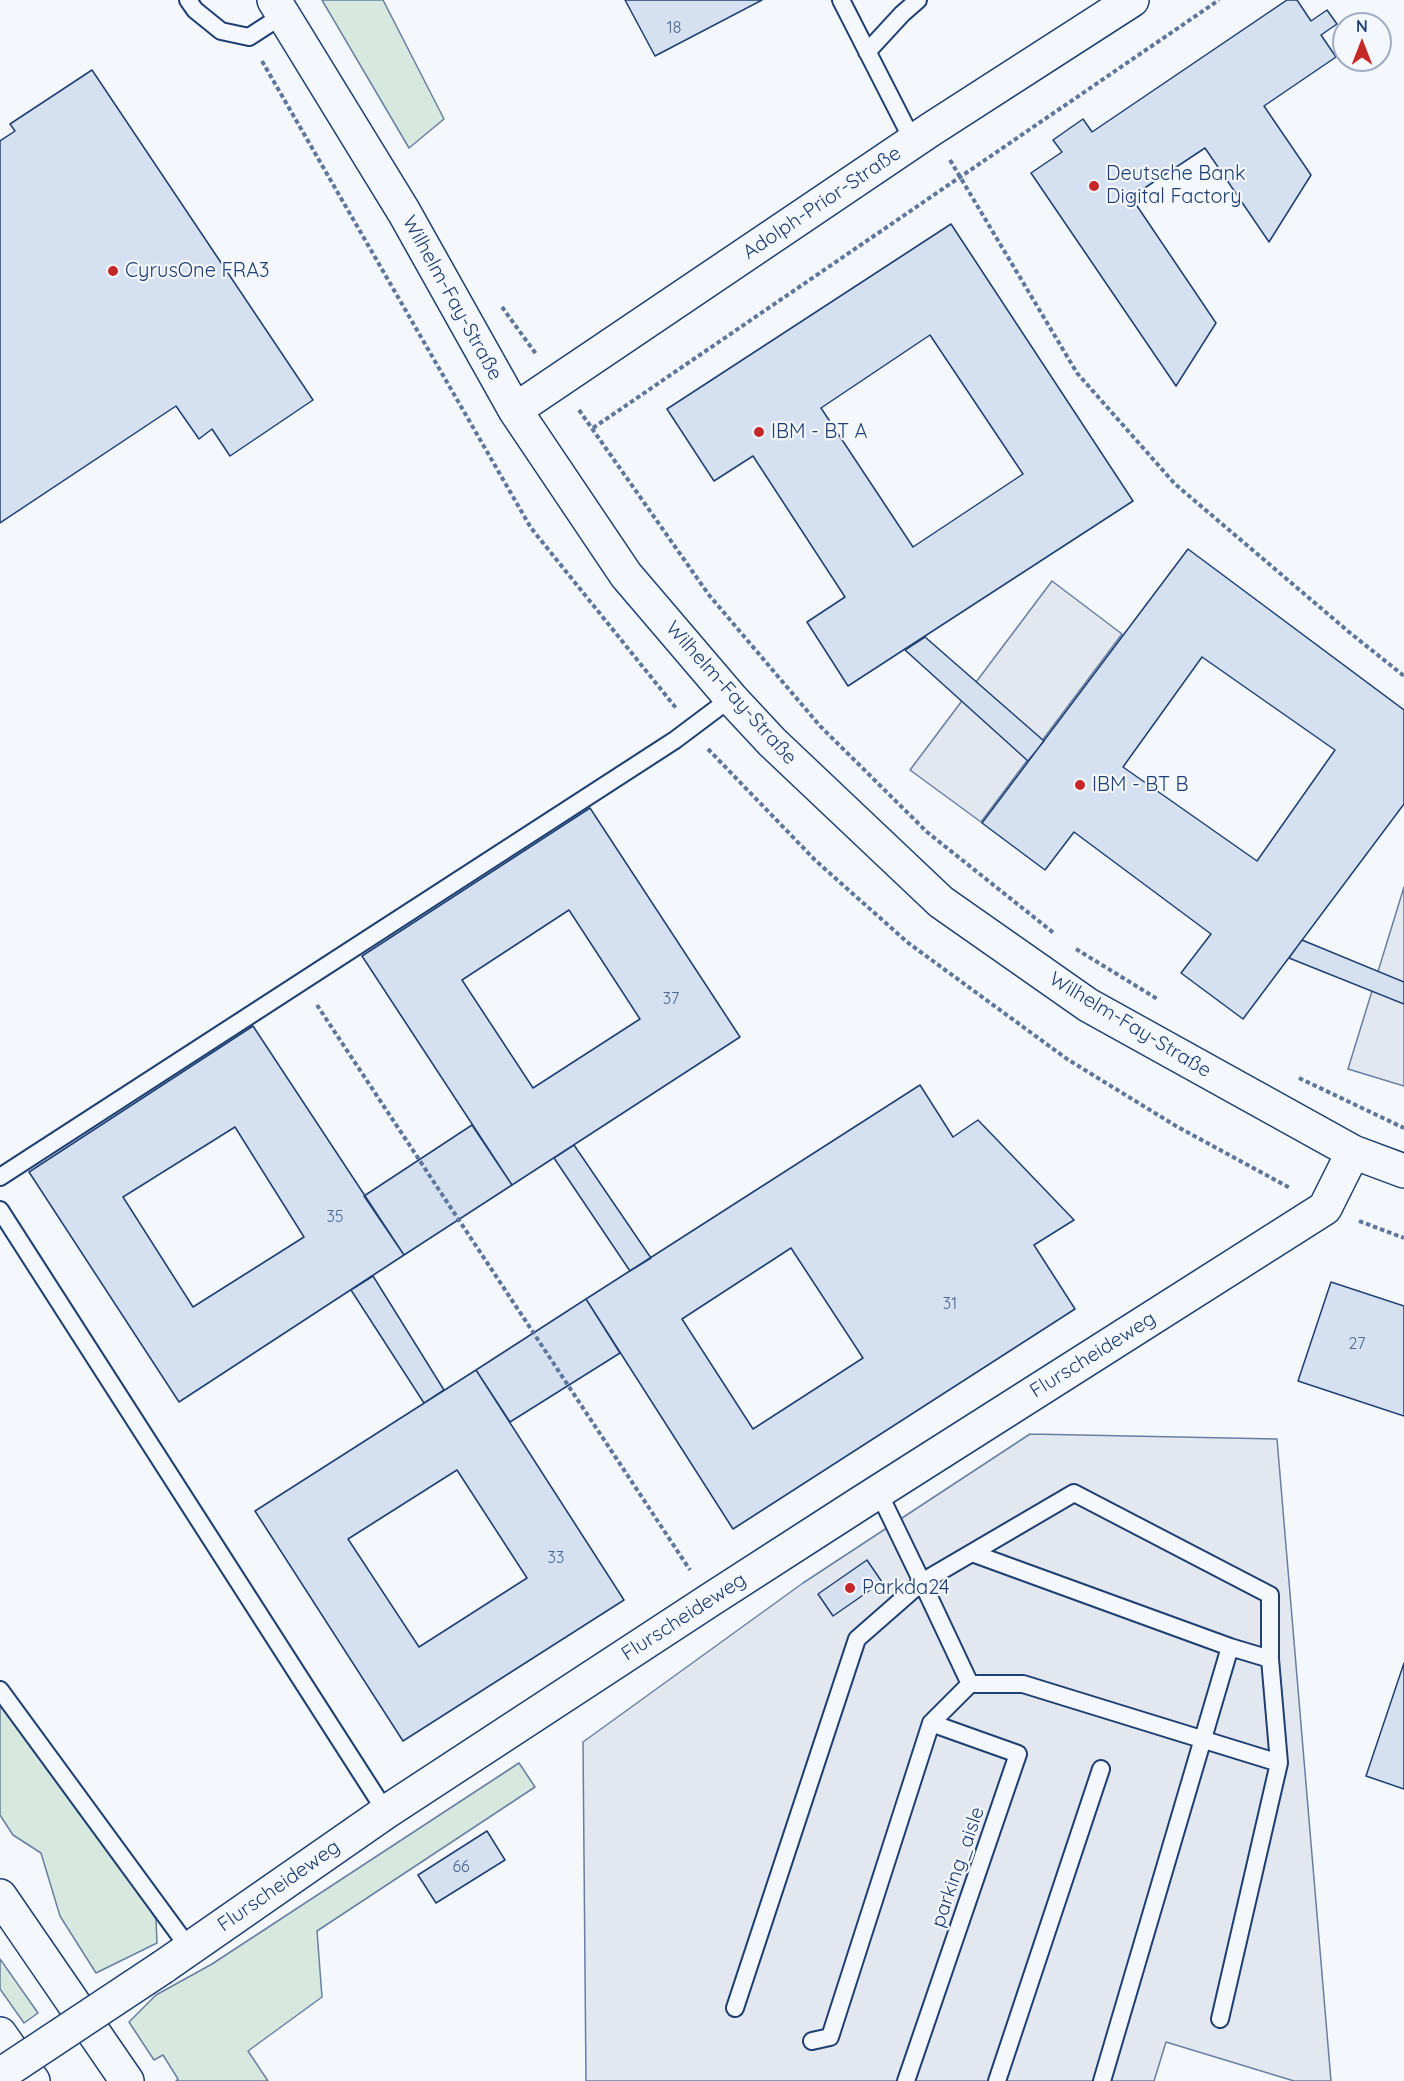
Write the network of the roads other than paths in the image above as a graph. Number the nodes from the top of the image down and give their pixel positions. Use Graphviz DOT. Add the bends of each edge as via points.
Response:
graph roads {
  1 [pos="188,0"];
  2 [pos="841,0"];
  3 [pos="918,0"];
  4 [pos="1131,0"];
  5 [pos="278,8"];
  6 [pos="867,52"];
  7 [pos="922,135"];
  8 [pos="515,410"];
  9 [pos="731,698"];
  10 [pos="1353,1152"];
  11 [pos="1404,1171"];
  12 [pos="0,1177"];
  13 [pos="0,1210"];
  14 [pos="878,1491"];
  15 [pos="972,1552"];
  16 [pos="922,1582"];
  17 [pos="1230,1647"];
  18 [pos="1270,1659"];
  19 [pos="970,1684"];
  20 [pos="0,1690"];
  21 [pos="931,1723"];
  22 [pos="1201,1739"];
  23 [pos="1279,1763"];
  24 [pos="1101,1769"];
  25 [pos="386,1812"];
  26 [pos="0,1896"];
  27 [pos="189,1948"];
  28 [pos="735,2008"];
  29 [pos="1220,2019"];
  30 [pos="0,2034"];
  31 [pos="812,2041"];
  32 [pos="0,2076"];
  33 [pos="33,2081"];
  34 [pos="127,2081"];
  35 [pos="906,2081"];
  36 [pos="997,2081"];
  37 [pos="1102,2081"];
  1 -- 5 [label="lane" via="221,32 249,36"];
  2 -- 6 [label="lane"];
  3 -- 6 [label="lane"];
  4 -- 7 [label="main road, Adolph-Prior-Straße"];
  5 -- 8 [label="main road, Wilhelm-Fay-Straße" via="404,212"];
  6 -- 7 [label="lane"];
  7 -- 8 [label="main road, Adolph-Prior-Straße"];
  8 -- 9 [label="main road, Wilhelm-Fay-Straße" via="626,575"];
  9 -- 10 [label="main road, Wilhelm-Fay-Straße" via="941,902 1088,1005"];
  9 -- 12 [label="lane" via="675,740"];
  10 -- 11 [label="main road, Wilhelm-Fay-Straße"];
  10 -- 14 [label="main road, Flurscheideweg" via="1325,1208"];
  13 -- 25 [label="lane"];
  14 -- 16 [label="lane"];
  14 -- 25 [label="main road, Flurscheideweg"];
  15 -- 16 [label="lane"];
  15 -- 17 [label="lane"];
  15 -- 18 [label="lane" via="1074,1493 1270,1595"];
  16 -- 19 [label="lane"];
  16 -- 28 [label="lane" via="856,1639"];
  17 -- 18 [label="lane"];
  17 -- 22 [label="lane"];
  18 -- 23 [label="lane"];
  19 -- 21 [label="lane"];
  19 -- 22 [label="lane" via="1023,1684"];
  20 -- 27 [label="lane"];
  21 -- 31 [label="lane" via="830,2037"];
  21 -- 35 [label="lane, parking_aisle" via="1018,1754"];
  22 -- 23 [label="lane"];
  22 -- 37 [label="lane"];
  23 -- 29 [label="lane"];
  24 -- 36 [label="lane"];
  25 -- 27 [label="main road, Flurscheideweg"];
  26 -- 34 [label="main road"];
  27 -- 32 [label="main road, Flurscheideweg, bridge"];
  30 -- 33 [label="main road"];
}
